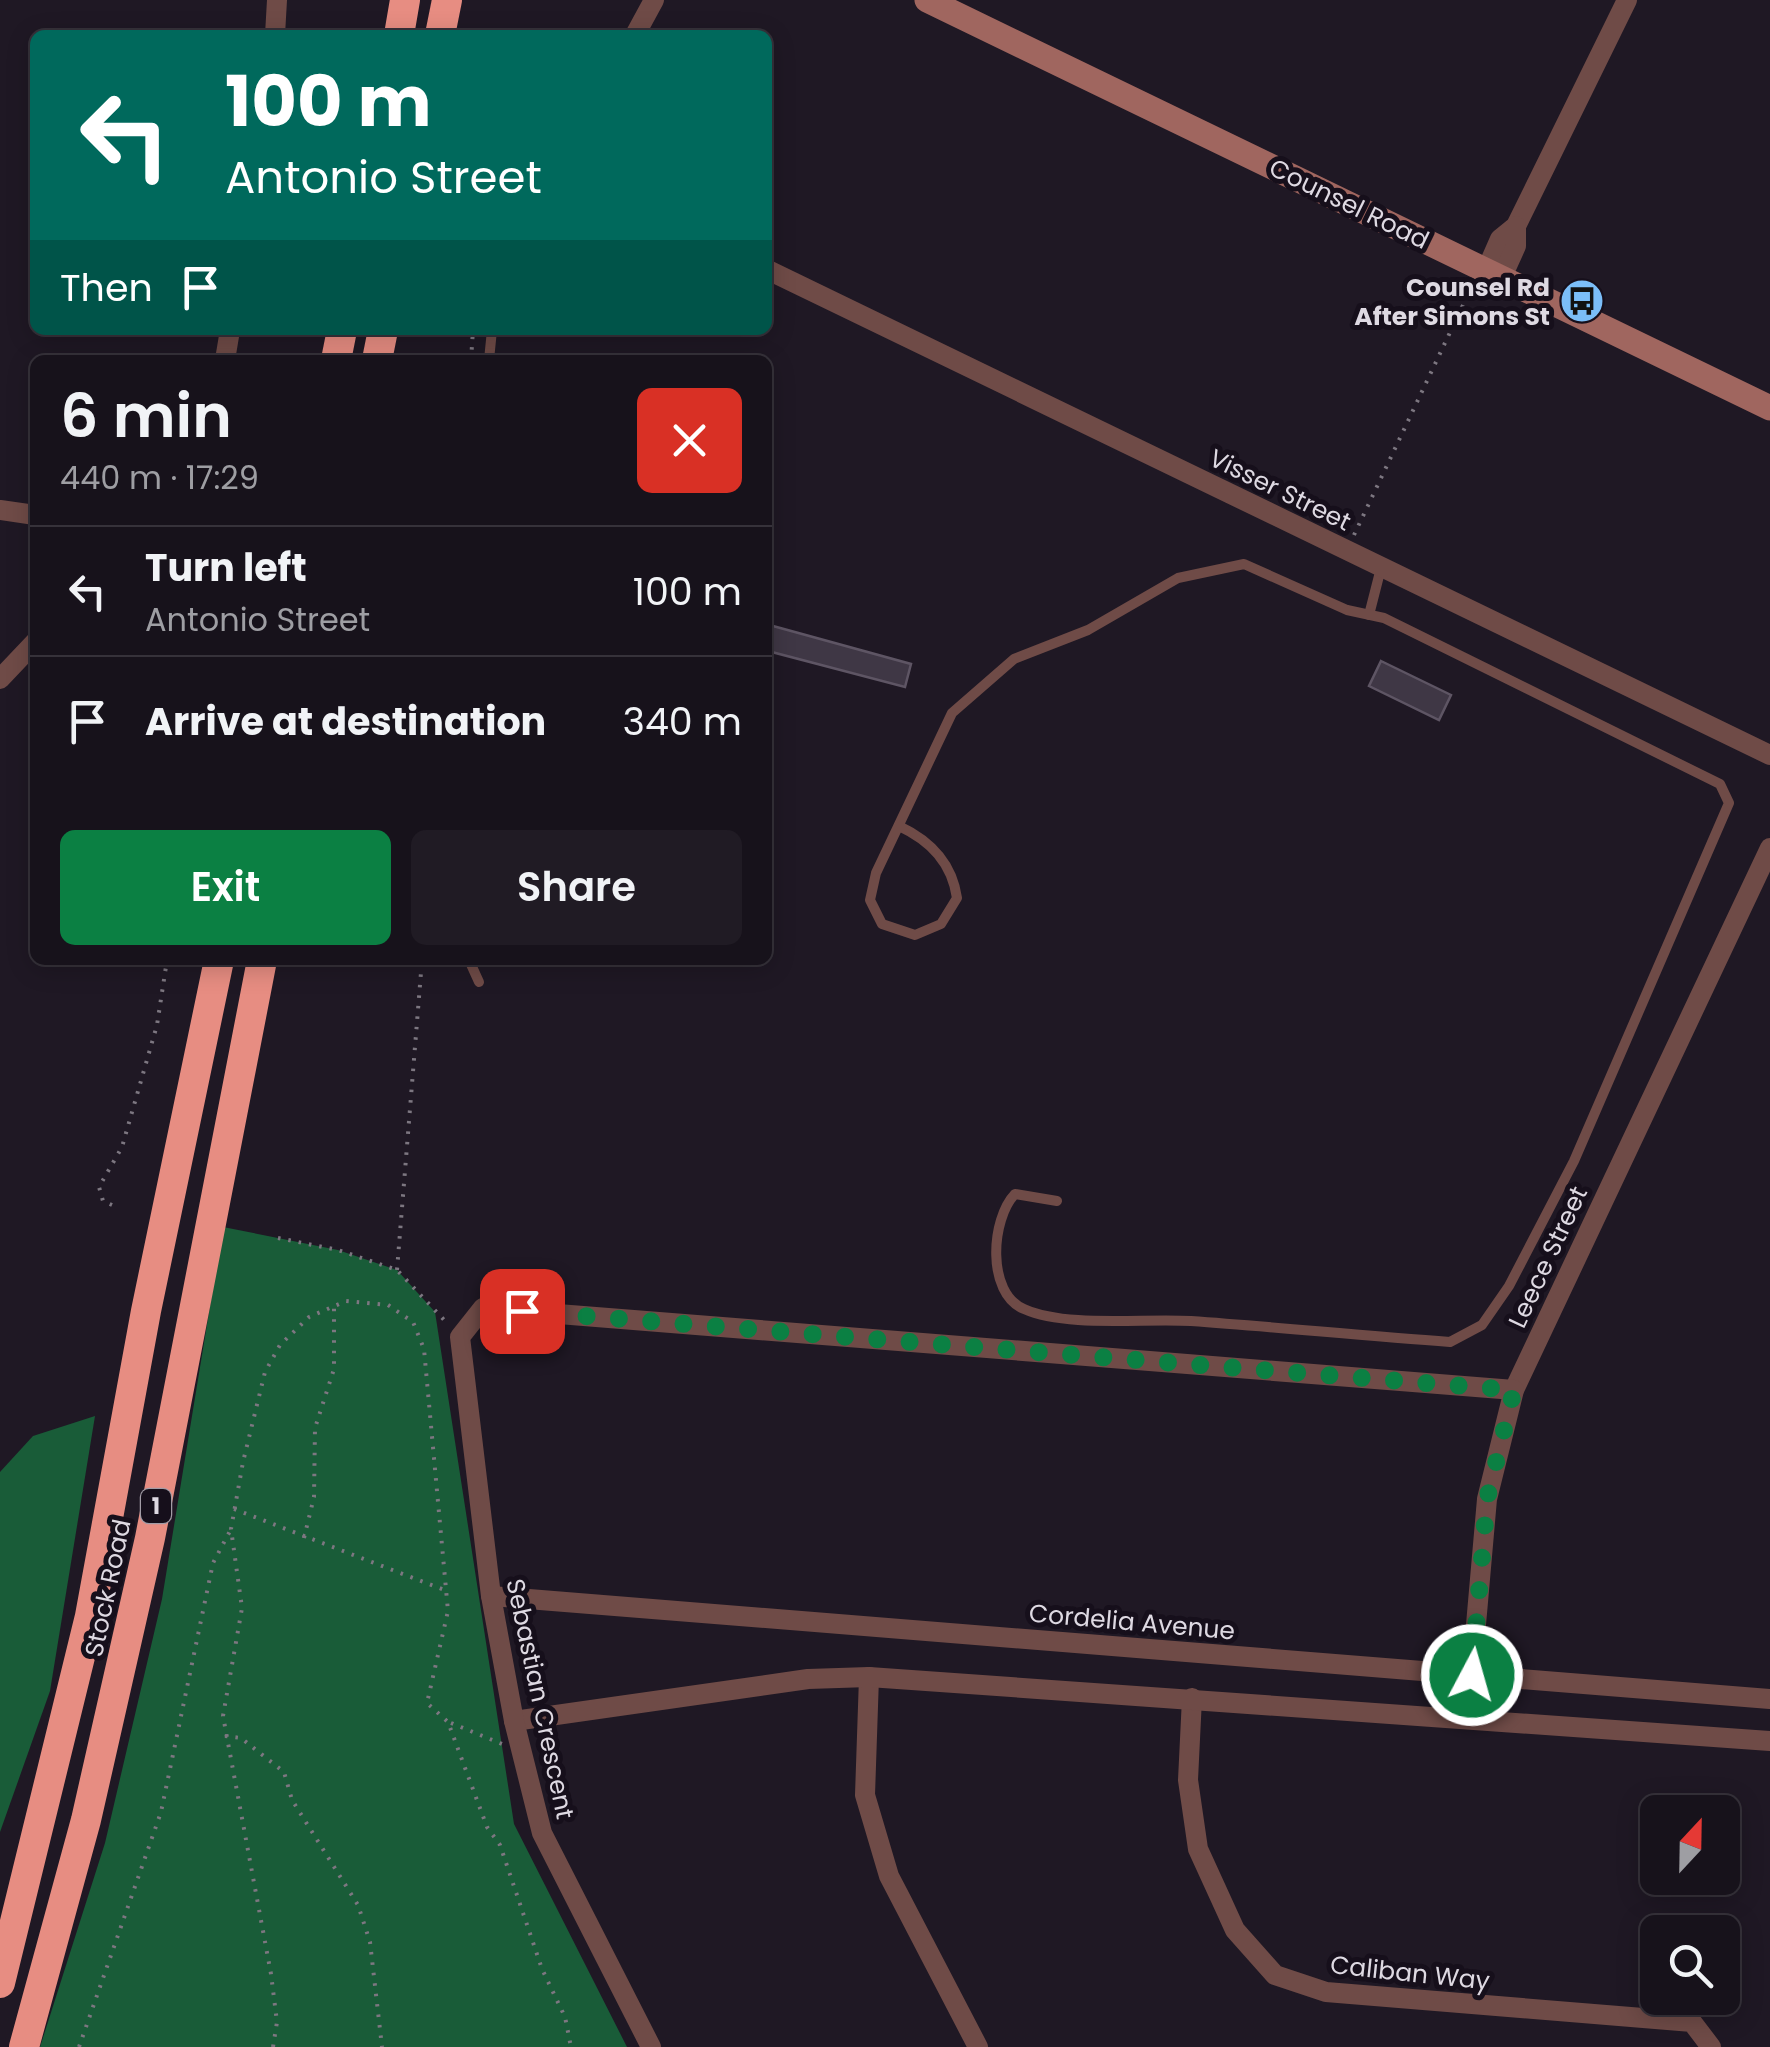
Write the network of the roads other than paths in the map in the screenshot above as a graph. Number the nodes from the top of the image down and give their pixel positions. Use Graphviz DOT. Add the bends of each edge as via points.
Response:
graph roads {
  1 [pos="278,0"];
  2 [pos="406,0"];
  3 [pos="447,0"];
  4 [pos="654,0"];
  5 [pos="928,0"];
  6 [pos="1624,1"];
  7 [pos="275,30"];
  8 [pos="400,30"];
  9 [pos="441,30"];
  10 [pos="639,30"];
  11 [pos="772,272"];
  12 [pos="1490,272"];
  13 [pos="1770,408"];
  14 [pos="0,510"];
  15 [pos="30,513"];
  16 [pos="1382,567"];
  17 [pos="1369,614"];
  18 [pos="30,647"];
  19 [pos="0,679"];
  20 [pos="1770,755"];
  21 [pos="899,826"];
  22 [pos="1770,848"];
  23 [pos="218,965"];
  24 [pos="261,965"];
  25 [pos="471,965"];
  26 [pos="479,982"];
  27 [pos="1057,1201"];
  28 [pos="1514,1390"];
  29 [pos="491,1596"];
  30 [pos="1472,1675"];
  31 [pos="869,1677"];
  32 [pos="1192,1698"];
  33 [pos="1770,1699"];
  34 [pos="1468,1716"];
  35 [pos="514,1721"];
  36 [pos="1770,1741"];
  37 [pos="0,1983"];
  38 [pos="24,2047"];
  39 [pos="651,2047"];
  40 [pos="978,2047"];
  41 [pos="1711,2047"];
  1 -- 7 [label="street"];
  2 -- 8 [label="highway"];
  3 -- 9 [label="highway"];
  4 -- 10 [label="street"];
  5 -- 12 [label="street, Counsel Road"];
  6 -- 12 [label="street" via="1516,226 1516,246"];
  11 -- 16 [label="street, Visser Street"];
  12 -- 13 [label="street, Counsel Road"];
  14 -- 15 [label="street"];
  16 -- 17 [label="lane"];
  16 -- 20 [label="street, Visser Street"];
  17 -- 21 [label="lane" via="1244,564 1178,578 1088,630 1014,659 952,712"];
  17 -- 27 [label="lane" via="1720,784 1728,803 1574,1161 1510,1286 1482,1326 1450,1342 1042,1316 1018,1307 1003,1286 998,1240 1004,1206 1016,1194"];
  18 -- 19 [label="street"];
  21 -- 21 [label="lane" via="953,870 957,898 941,924 915,935 882,924 870,900"];
  22 -- 28 [label="street, Leece Street"];
  23 -- 37 [label="highway, Stock Road / 1" via="90,1616"];
  24 -- 38 [label="highway, Stock Road / 1" via="150,1538 86,1820"];
  25 -- 26 [label="lane"];
  28 -- 29 [label="street, Sebastian Crescent" via="482,1308 460,1336"];
  28 -- 30 [label="street, Leece Street" via="1487,1499"];
  29 -- 30 [label="street, Cordelia Avenue"];
  29 -- 35 [label="street, Sebastian Crescent"];
  30 -- 33 [label="street, Cordelia Avenue"];
  30 -- 34 [label="street, Leece Street"];
  31 -- 32 [label="street"];
  31 -- 35 [label="street" via="808,1679"];
  31 -- 40 [label="street" via="865,1795 889,1876"];
  32 -- 34 [label="street"];
  32 -- 41 [label="street, Caliban Way" via="1188,1780 1198,1849 1235,1930 1275,1975 1326,1992 1692,2022"];
  34 -- 36 [label="street"];
  35 -- 39 [label="street, Sebastian Crescent" via="542,1833"];
}
